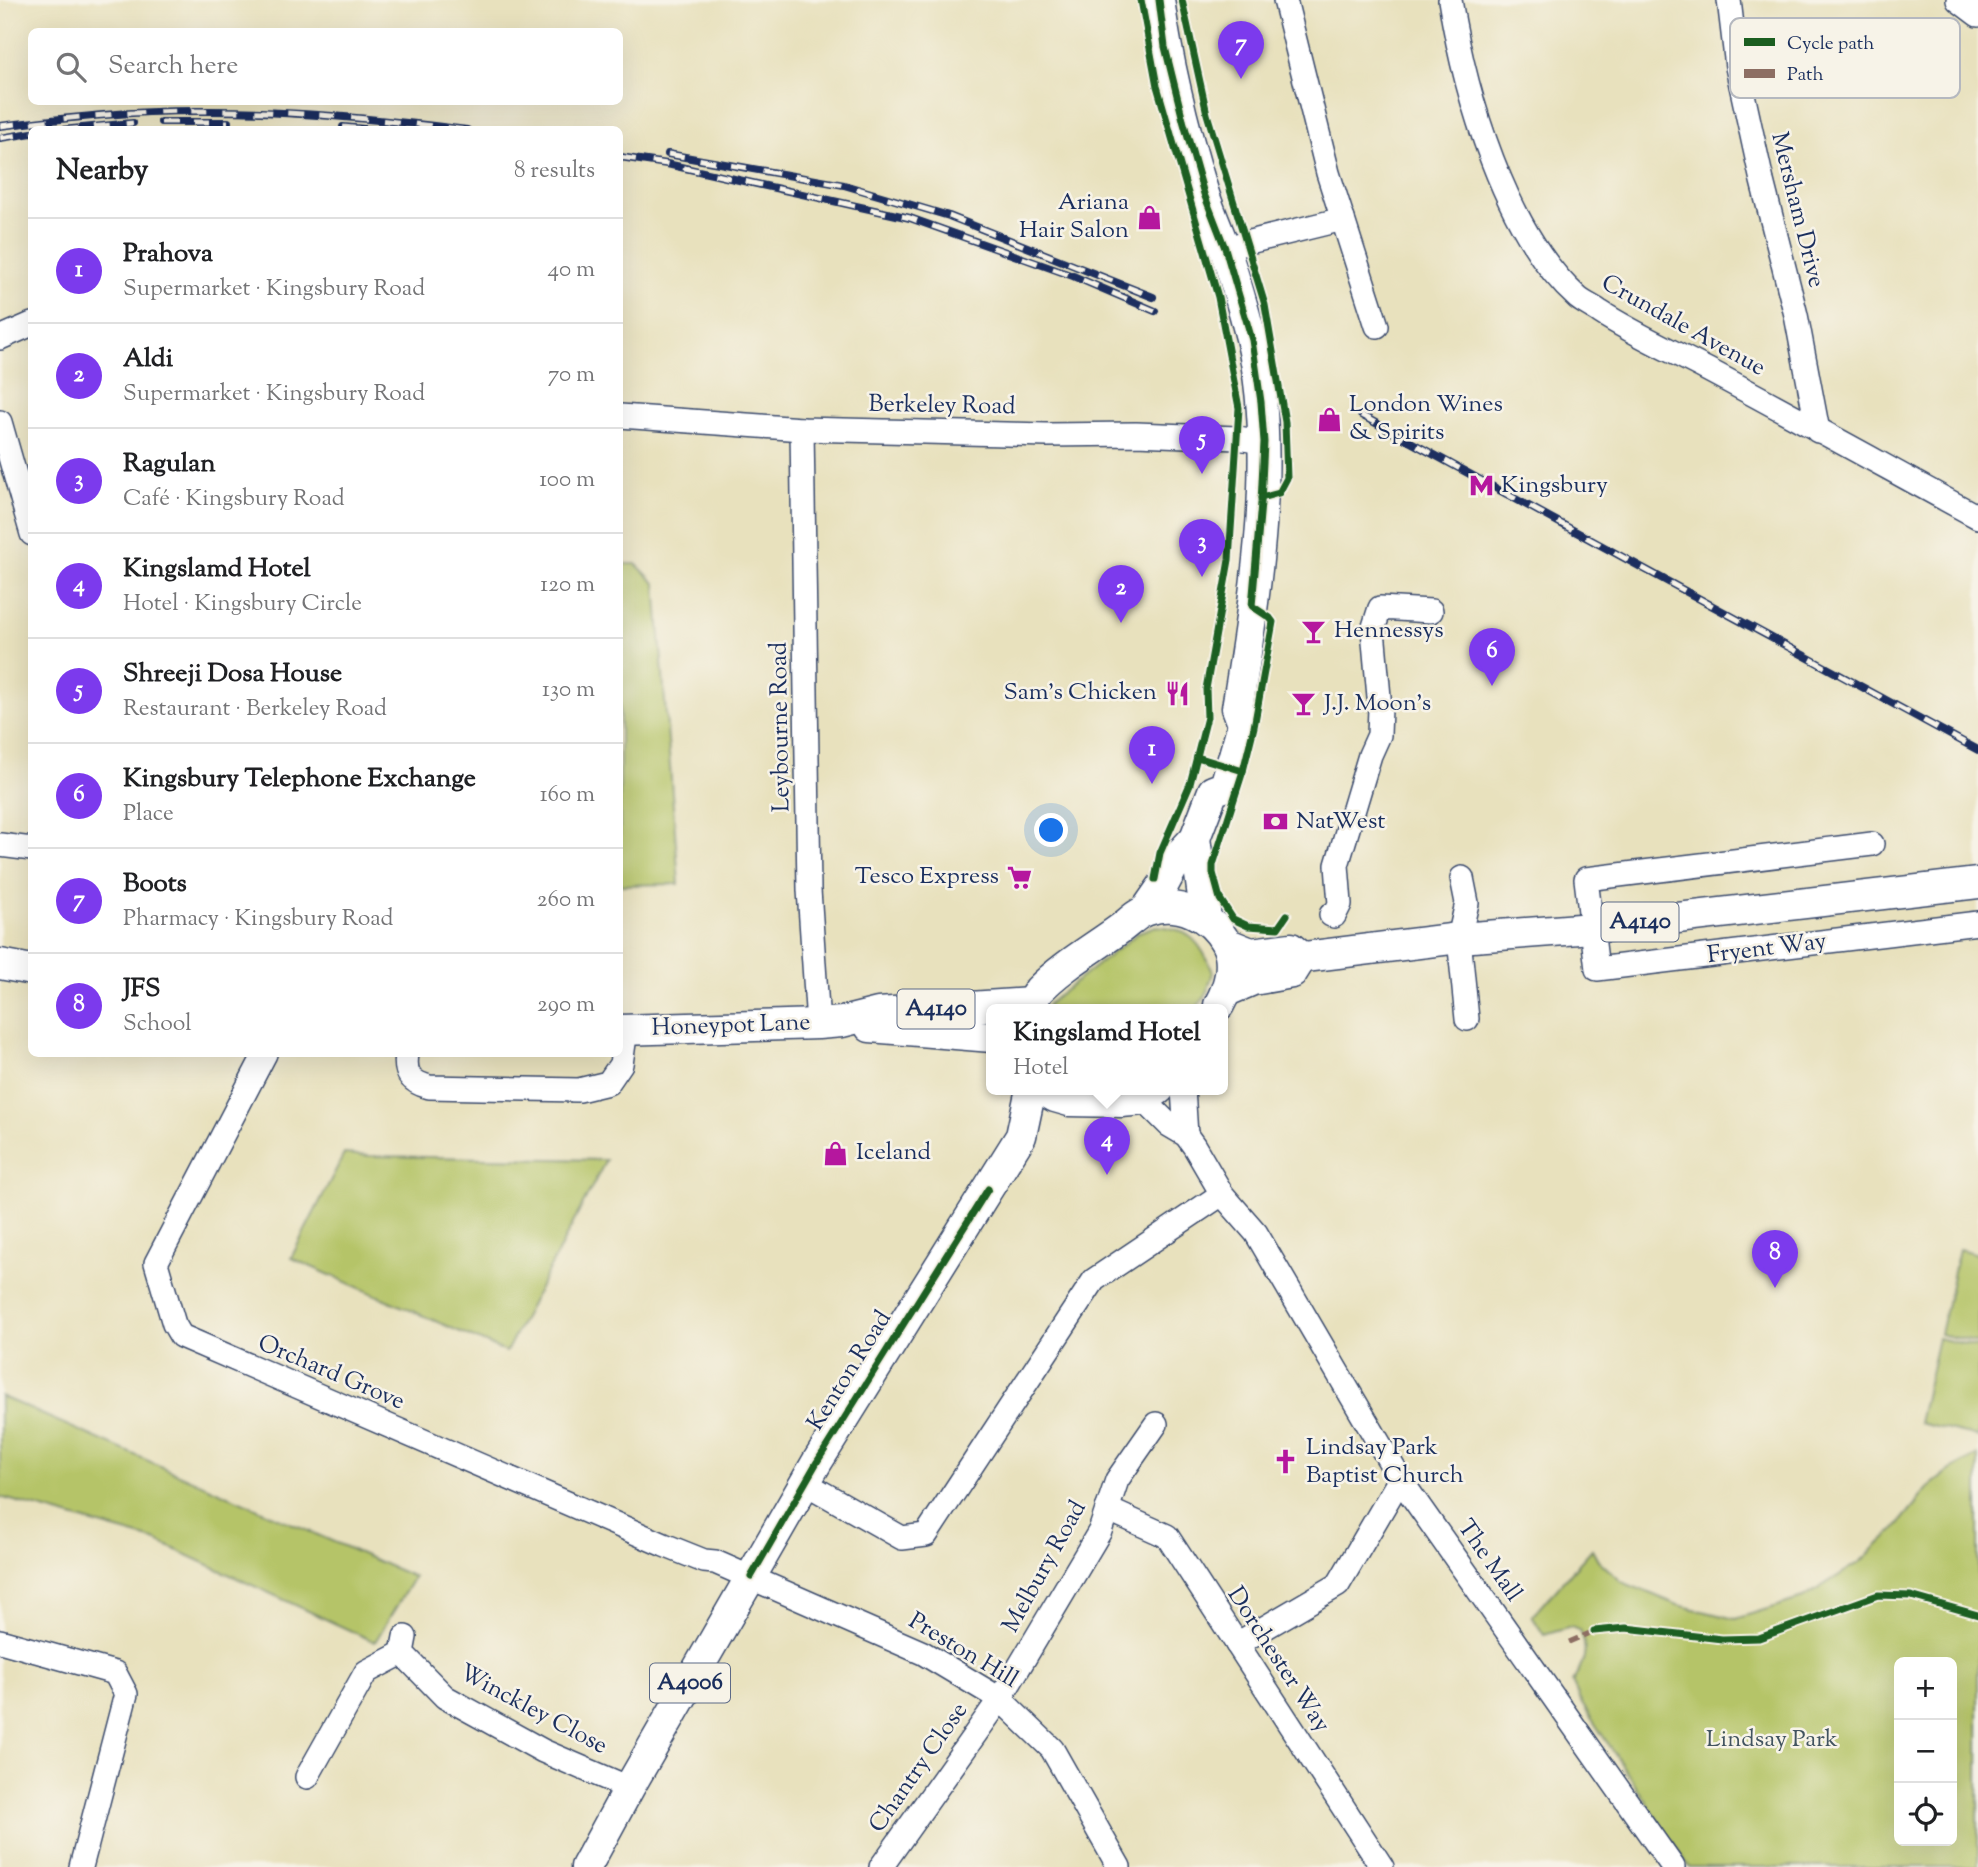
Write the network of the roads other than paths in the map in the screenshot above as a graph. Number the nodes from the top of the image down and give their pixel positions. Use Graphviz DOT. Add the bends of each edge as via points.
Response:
graph roads {
  1 [pos="1159,0"];
  2 [pos="1285,0"];
  3 [pos="1450,0"];
  4 [pos="1729,0"];
  5 [pos="1958,0"];
  6 [pos="1978,15"];
  7 [pos="1731,18"];
  8 [pos="1744,98"];
  9 [pos="1343,219"];
  10 [pos="1225,248"];
  11 [pos="28,326"];
  12 [pos="1377,326"];
  13 [pos="0,338"];
  14 [pos="623,416"];
  15 [pos="0,422"];
  16 [pos="802,429"];
  17 [pos="1818,431"];
  18 [pos="1264,442"];
  19 [pos="1978,517"];
  20 [pos="28,520"];
  21 [pos="1431,611"];
  22 [pos="1195,838"];
  23 [pos="1872,844"];
  24 [pos="0,845"];
  25 [pos="28,848"];
  26 [pos="1462,878"];
  27 [pos="1978,883"];
  28 [pos="1146,910"];
  29 [pos="1331,915"];
  30 [pos="1206,919"];
  31 [pos="1978,923"];
  32 [pos="1592,928"];
  33 [pos="1459,937"];
  34 [pos="1226,943"];
  35 [pos="1302,957"];
  36 [pos="0,964"];
  37 [pos="28,969"];
  38 [pos="1222,1000"];
  39 [pos="1030,1004"];
  40 [pos="986,1008"];
  41 [pos="1467,1019"];
  42 [pos="830,1023"];
  43 [pos="623,1029"];
  44 [pos="986,1037"];
  45 [pos="263,1057"];
  46 [pos="407,1057"];
  47 [pos="621,1057"];
  48 [pos="1030,1095"];
  49 [pos="1052,1095"];
  50 [pos="1148,1095"];
  51 [pos="1153,1095"];
  52 [pos="1183,1095"];
  53 [pos="1069,1101"];
  54 [pos="1186,1135"];
  55 [pos="1021,1136"];
  56 [pos="1222,1194"];
  57 [pos="1156,1423"];
  58 [pos="1400,1479"];
  59 [pos="806,1483"];
  60 [pos="1107,1509"];
  61 [pos="751,1577"];
  62 [pos="0,1641"];
  63 [pos="1237,1644"];
  64 [pos="1000,1699"];
  65 [pos="307,1777"];
  66 [pos="629,1788"];
  67 [pos="81,1867"];
  68 [pos="586,1867"];
  69 [pos="881,1867"];
  70 [pos="1119,1867"];
  71 [pos="1382,1867"];
  72 [pos="1673,1867"];
  1 -- 10 [label="main road" via="1183,120"];
  2 -- 9 [label="street"];
  3 -- 17 [label="street, Crundale Avenue" via="1458,51 1483,136 1538,252 1578,298 1599,312"];
  4 -- 7 [label="street, Mersham Drive"];
  5 -- 6 [label="street"];
  8 -- 17 [label="street, Mersham Drive" via="1796,315"];
  9 -- 10 [label="street"];
  9 -- 12 [label="street"];
  10 -- 18 [label="main road" via="1252,340"];
  11 -- 13 [label="street"];
  14 -- 16 [label="street, Berkeley Road"];
  15 -- 20 [label="street"];
  16 -- 18 [label="street, Berkeley Road" via="1148,435"];
  16 -- 42 [label="street, Leybourne Road" via="809,890"];
  17 -- 19 [label="street, Crundale Avenue"];
  18 -- 22 [label="main road" via="1254,594 1237,708 1243,724 1226,783 1213,791"];
  21 -- 29 [label="street" via="1380,608 1373,630 1379,735 1337,865 1340,904 1335,916"];
  22 -- 28 [label="main road"];
  22 -- 30 [label="main road"];
  23 -- 32 [label="street" via="1586,879"];
  24 -- 25 [label="street"];
  26 -- 33 [label="street" via="1467,903"];
  27 -- 32 [label="main road, Fryent Way / A4140"];
  28 -- 30 [label="main road" via="1174,906"];
  28 -- 39 [label="main road" via="1054,978"];
  30 -- 34 [label="main road"];
  31 -- 32 [label="street, Fryent Way" via="1598,969"];
  32 -- 33 [label="main road, Fryent Way / A4140"];
  33 -- 35 [label="main road, Fryent Way / A4140"];
  33 -- 41 [label="street"];
  34 -- 35 [label="main road, Fryent Way / A4140" via="1251,953 1291,948"];
  34 -- 38 [label="main road" via="1230,976"];
  35 -- 38 [label="main road, Fryent Way / A4140" via="1292,973 1253,980"];
  36 -- 37 [label="main road"];
  40 -- 42 [label="main road, Honeypot Lane / A4140" via="878,1013"];
  42 -- 43 [label="main road, Honeypot Lane / A4140"];
  42 -- 44 [label="main road, Honeypot Lane / A4140"];
  45 -- 61 [label="street, Orchard Grove" via="156,1263 181,1336 704,1561"];
  46 -- 47 [label="street" via="407,1074 415,1084 429,1087 579,1090 608,1083"];
  48 -- 55 [label="main road, Kenton Road / A4006"];
  49 -- 53 [label="main road"];
  50 -- 53 [label="main road" via="1121,1102"];
  51 -- 54 [label="street, The Mall" via="1169,1125"];
  52 -- 54 [label="street, The Mall"];
  53 -- 55 [label="main road, Kenton Road / A4006"];
  54 -- 56 [label="street, The Mall"];
  55 -- 59 [label="main road, Kenton Road / A4006"];
  56 -- 58 [label="street, The Mall" via="1256,1233"];
  56 -- 59 [label="street" via="1094,1280 926,1535 902,1538"];
  57 -- 60 [label="street, Melbury Road" via="1117,1480"];
  58 -- 63 [label="street" via="1338,1585"];
  58 -- 72 [label="street, The Mall"];
  59 -- 61 [label="main road, Kenton Road / A4006"];
  60 -- 63 [label="street, Dorchester Way" via="1167,1536"];
  60 -- 64 [label="street, Melbury Road" via="1100,1531"];
  61 -- 64 [label="street, Preston Hill" via="923,1653"];
  61 -- 66 [label="main road, Kenton Road / A4006"];
  62 -- 67 [label="street" via="115,1673 126,1694"];
  63 -- 71 [label="street, Dorchester Way"];
  64 -- 69 [label="street, Chantry Close"];
  64 -- 70 [label="street, Preston Hill" via="1052,1749"];
  65 -- 66 [label="street, Winckley Close" via="366,1672 403,1645 445,1697 543,1751"];
  66 -- 68 [label="main road, Kenton Road / A4006"];
}
